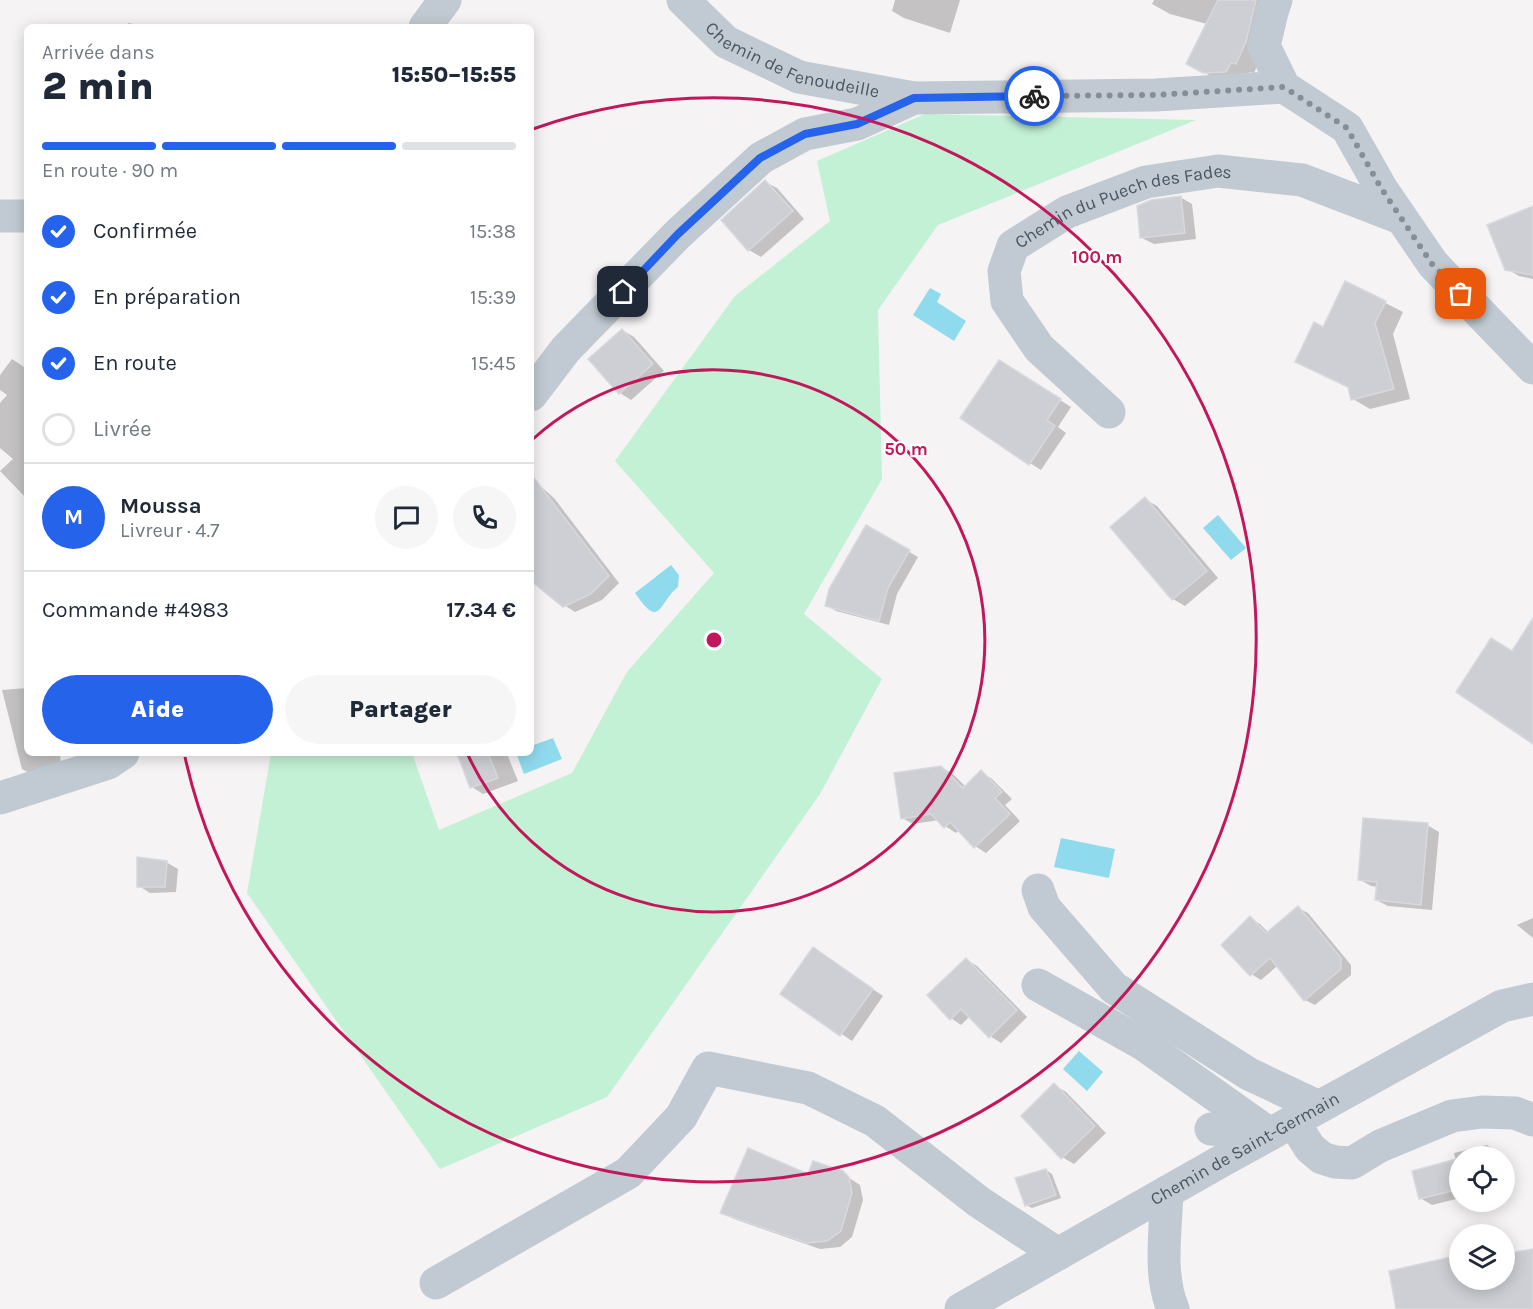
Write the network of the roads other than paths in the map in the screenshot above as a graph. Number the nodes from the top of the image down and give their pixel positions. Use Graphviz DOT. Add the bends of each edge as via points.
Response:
graph roads {
  1 [pos="445,0"];
  2 [pos="683,0"];
  3 [pos="1276,0"];
  4 [pos="426,24"];
  5 [pos="1284,87"];
  6 [pos="914,98"];
  7 [pos="0,216"];
  8 [pos="24,216"];
  9 [pos="1401,218"];
  10 [pos="1533,368"];
  11 [pos="534,391"];
  12 [pos="1109,412"];
  13 [pos="118,756"];
  14 [pos="0,798"];
  15 [pos="1038,890"];
  16 [pos="1038,985"];
  17 [pos="1533,999"];
  18 [pos="1533,1120"];
  19 [pos="1294,1121"];
  20 [pos="1210,1129"];
  21 [pos="1167,1192"];
  22 [pos="1058,1254"];
  23 [pos="436,1283"];
  24 [pos="961,1309"];
  25 [pos="1173,1309"];
  1 -- 4 [label="street"];
  2 -- 6 [label="street, Chemin de Fenoudeille" via="726,42 799,77"];
  3 -- 5 [label="street" via="1264,46"];
  5 -- 6 [label="street" via="1156,95"];
  5 -- 9 [label="street" via="1347,128"];
  6 -- 11 [label="street" via="857,124 805,134 760,158 678,234 566,349"];
  7 -- 8 [label="street"];
  9 -- 10 [label="street" via="1432,264"];
  9 -- 12 [label="street, Chemin du Puech des Fades" via="1302,180 1218,171 1146,182 1068,212 1013,246 1004,272 1007,301 1039,348"];
  13 -- 14 [label="street" via="108,763"];
  15 -- 19 [label="street" via="1044,907 1114,988 1249,1074"];
  16 -- 19 [label="street"];
  17 -- 19 [label="street, Chemin de Saint-Germain" via="1502,1006"];
  18 -- 19 [label="street" via="1515,1113 1452,1116 1380,1146 1352,1163 1322,1158 1310,1148"];
  19 -- 20 [label="street"];
  19 -- 21 [label="street, Chemin de Saint-Germain"];
  21 -- 22 [label="street, Chemin de Saint-Germain"];
  21 -- 25 [label="street" via="1164,1259"];
  22 -- 23 [label="street" via="979,1202 875,1121 808,1088 708,1068 681,1117 628,1173"];
  22 -- 24 [label="street, Chemin de Saint-Germain"];
}
